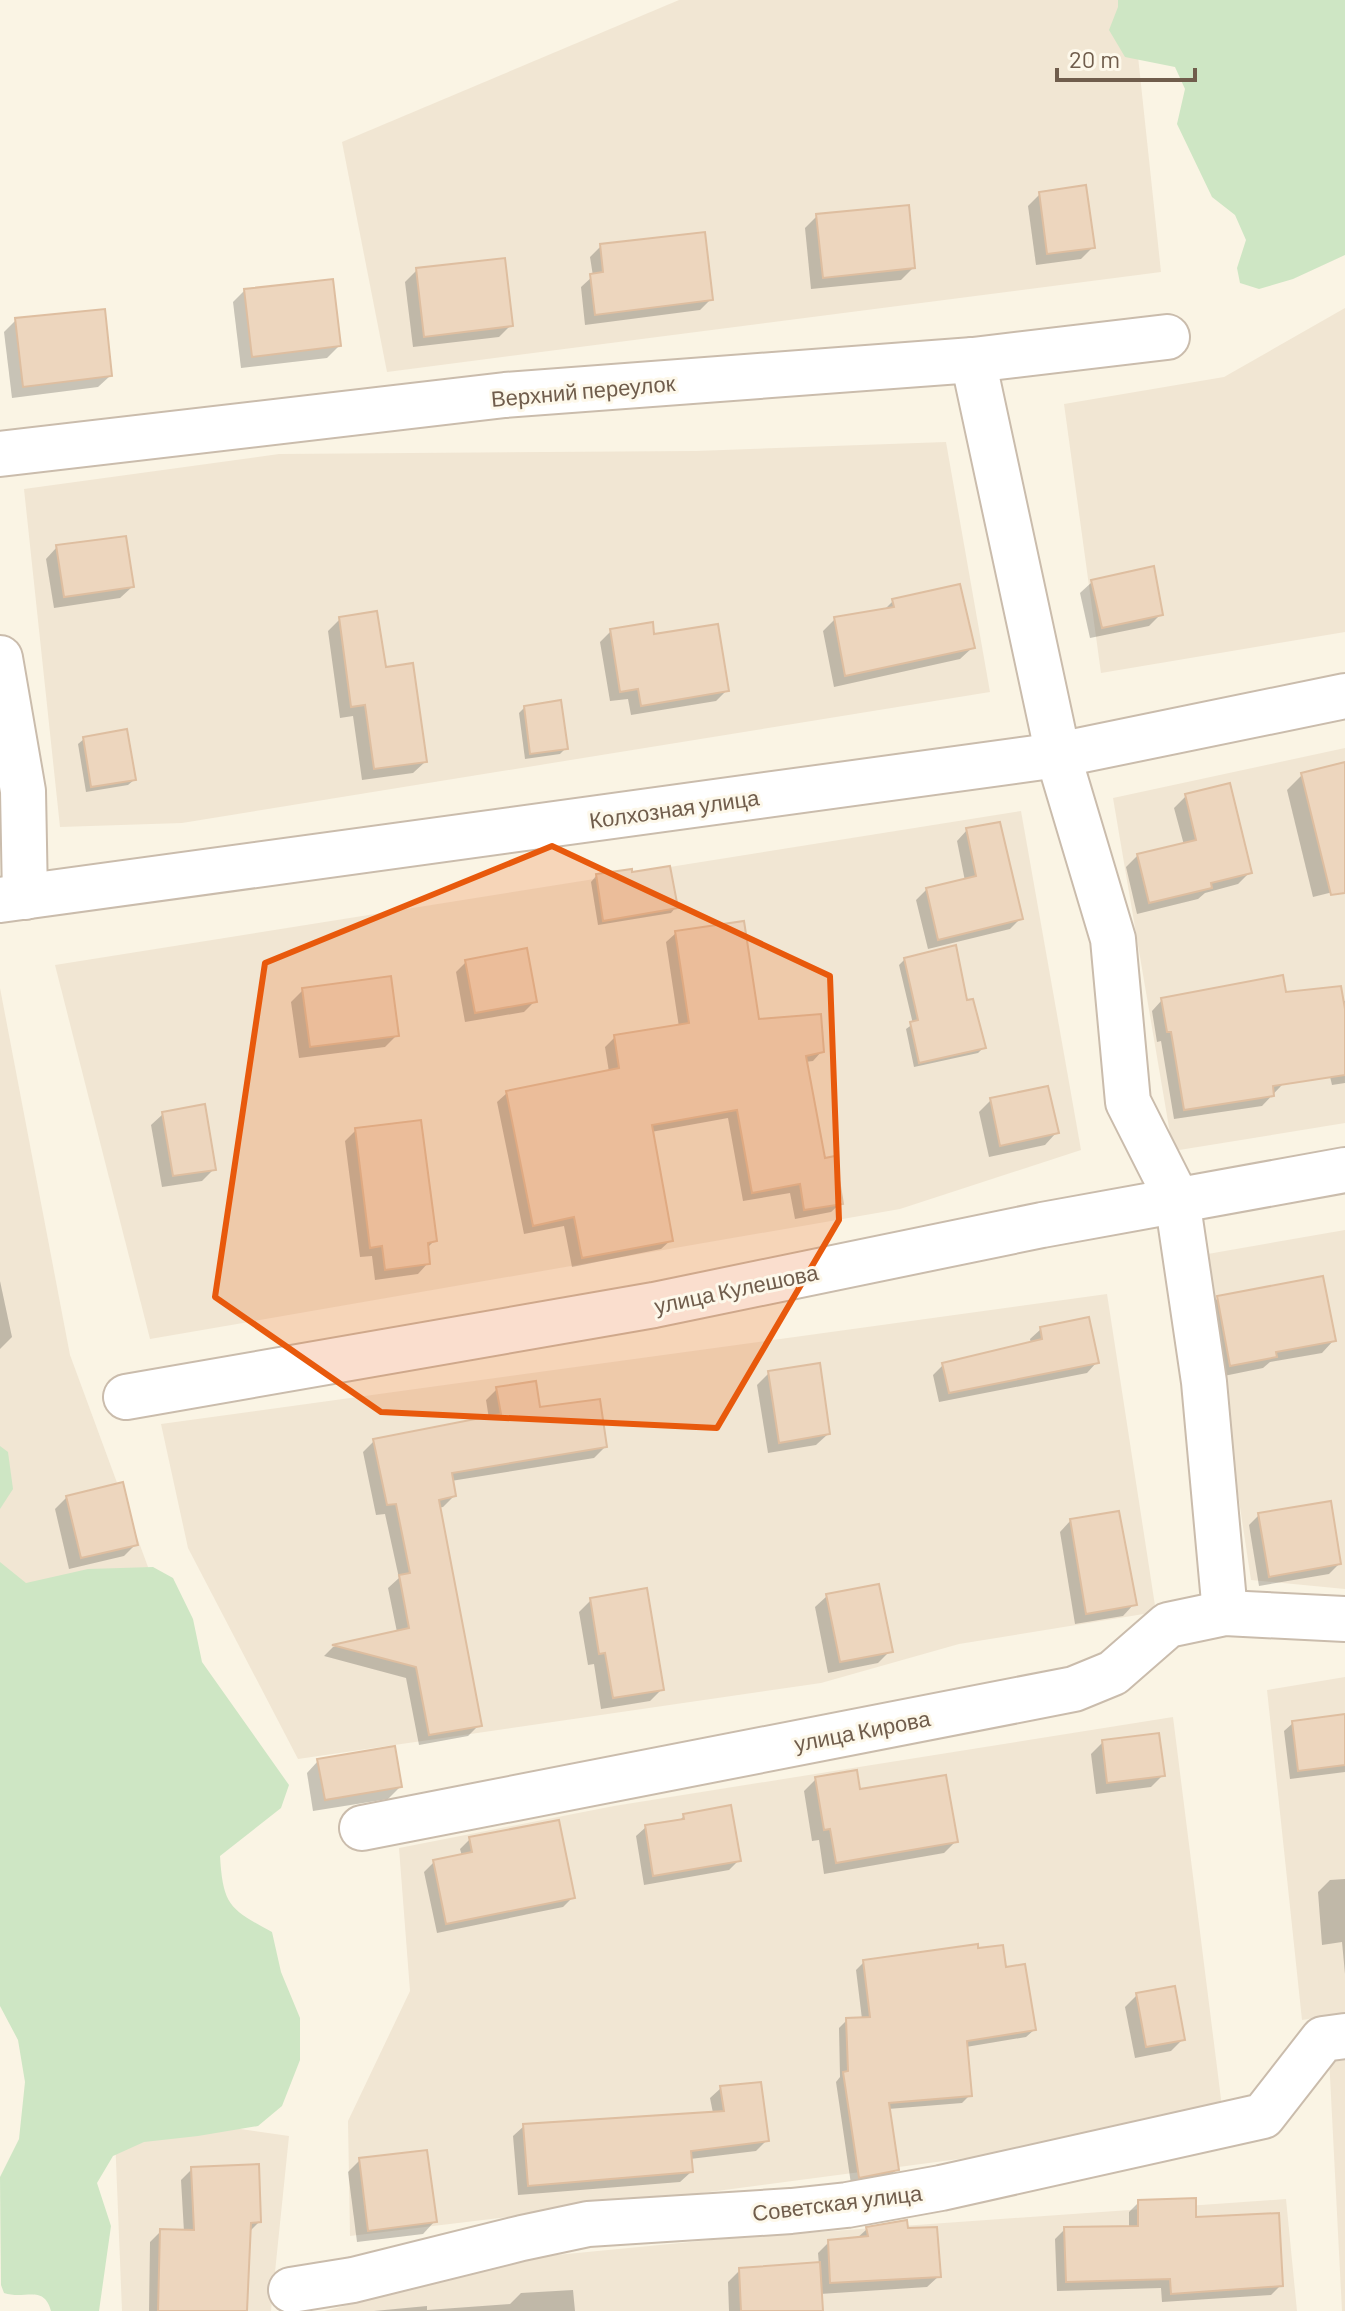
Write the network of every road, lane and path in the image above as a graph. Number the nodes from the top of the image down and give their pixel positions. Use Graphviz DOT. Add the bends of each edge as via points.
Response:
graph roads {
  1 [pos="1167,337"];
  2 [pos="973,360"];
  3 [pos="0,454"];
  4 [pos="0,658"];
  5 [pos="1345,696"];
  6 [pos="1058,755"];
  7 [pos="12,898"];
  8 [pos="1345,1170"];
  9 [pos="1177,1199"];
  10 [pos="126,1397"];
  11 [pos="1225,1613"];
  12 [pos="1345,1619"];
  13 [pos="362,1828"];
  14 [pos="1345,2036"];
  15 [pos="291,2290"];
  1 -- 2 [label="street, Верхний переулок"];
  2 -- 3 [label="street, Верхний переулок" via="505,395"];
  2 -- 6 [label="street"];
  4 -- 7 [label="street" via="23,791"];
  5 -- 6 [label="street, Колхозная улица"];
  6 -- 7 [label="street, Колхозная улица"];
  6 -- 9 [label="street" via="1113,939 1128,1102"];
  8 -- 9 [label="street, улица Кулешова"];
  9 -- 10 [label="street, улица Кулешова" via="654,1305"];
  9 -- 11 [label="street" via="1204,1382"];
  11 -- 12 [label="street, улица Кирова"];
  11 -- 13 [label="street, улица Кирова" via="1168,1625 1113,1673 1074,1689"];
  14 -- 15 [label="street, Советская улица" via="1323,2039 1263,2116 941,2188 791,2211 588,2224"];
}
